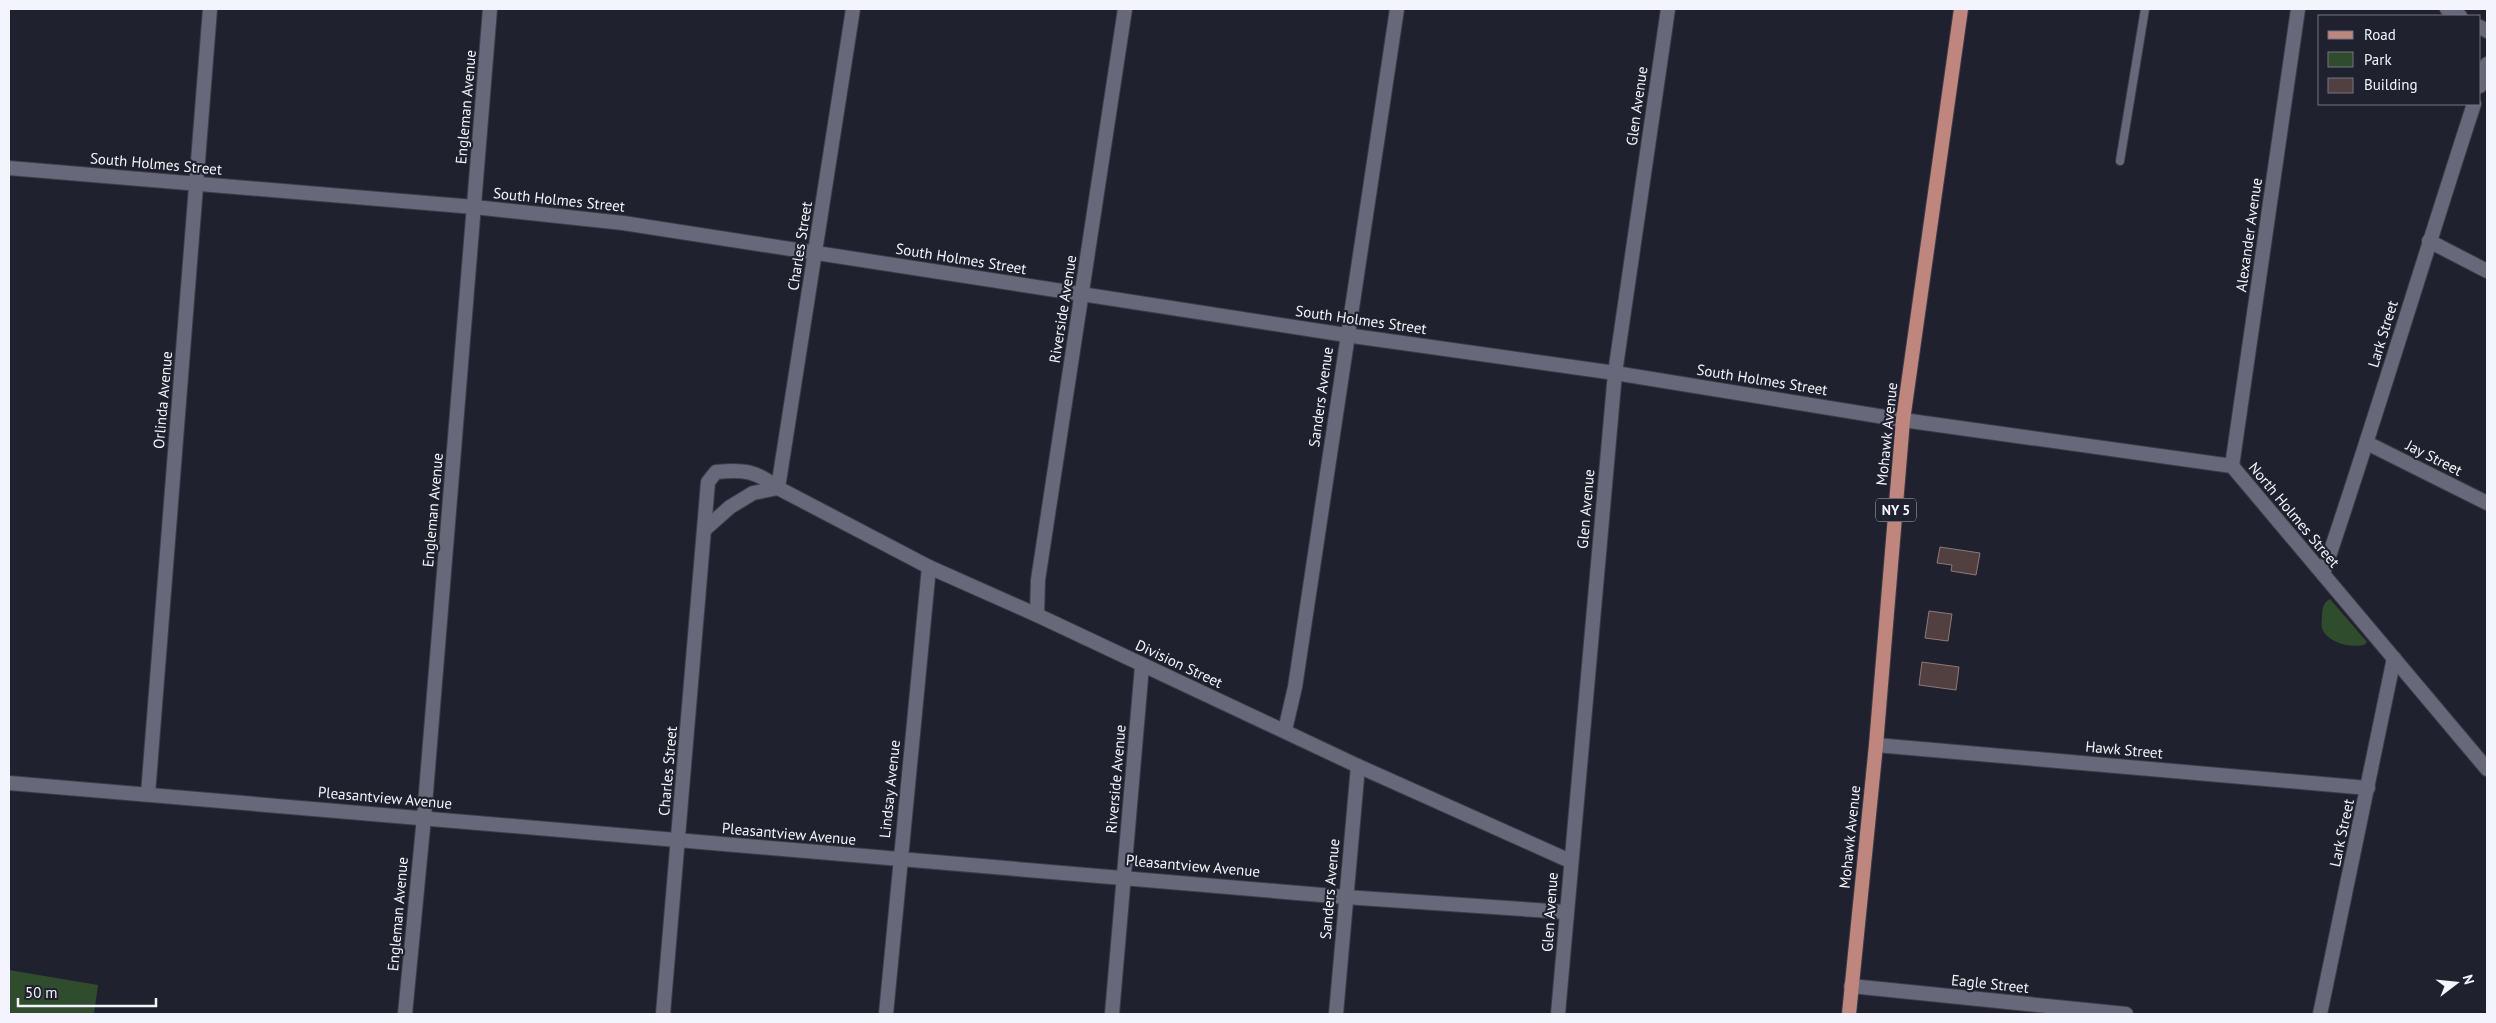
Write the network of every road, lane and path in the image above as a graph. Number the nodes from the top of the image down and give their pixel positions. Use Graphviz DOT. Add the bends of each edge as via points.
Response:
graph roads {
  1 [pos="210,9"];
  2 [pos="490,9"];
  3 [pos="853,9"];
  4 [pos="1125,9"];
  5 [pos="1397,9"];
  6 [pos="1668,9"];
  7 [pos="1960,9"];
  8 [pos="2145,9"];
  9 [pos="2298,9"];
  10 [pos="2447,9"];
  11 [pos="2458,15"];
  12 [pos="2487,64"];
  13 [pos="2481,83"];
  14 [pos="2474,105"];
  15 [pos="2120,161"];
  16 [pos="9,168"];
  17 [pos="196,184"];
  18 [pos="474,207"];
  19 [pos="2429,241"];
  20 [pos="815,252"];
  21 [pos="2487,271"];
  22 [pos="1082,294"];
  23 [pos="1346,335"];
  24 [pos="1615,373"];
  25 [pos="1903,420"];
  26 [pos="2367,443"];
  27 [pos="2232,466"];
  28 [pos="778,488"];
  29 [pos="2487,503"];
  30 [pos="704,530"];
  31 [pos="928,567"];
  32 [pos="2323,574"];
  33 [pos="1037,615"];
  34 [pos="2394,658"];
  35 [pos="1142,666"];
  36 [pos="1285,730"];
  37 [pos="1876,745"];
  38 [pos="1358,766"];
  39 [pos="2487,769"];
  40 [pos="9,783"];
  41 [pos="2368,788"];
  42 [pos="148,794"];
  43 [pos="424,817"];
  44 [pos="678,840"];
  45 [pos="899,860"];
  46 [pos="1570,861"];
  47 [pos="1124,876"];
  48 [pos="1345,897"];
  49 [pos="1566,912"];
  50 [pos="1851,986"];
  51 [pos="405,1014"];
  52 [pos="663,1014"];
  53 [pos="886,1014"];
  54 [pos="1112,1014"];
  55 [pos="1336,1014"];
  56 [pos="1558,1014"];
  57 [pos="1849,1014"];
  58 [pos="2126,1014"];
  59 [pos="2320,1014"];
  1 -- 17 [label="street, Orlinda Avenue"];
  2 -- 18 [label="street, Engleman Avenue"];
  3 -- 20 [label="street, Charles Street"];
  4 -- 22 [label="street, Riverside Avenue"];
  5 -- 23 [label="street, Sanders Avenue"];
  6 -- 24 [label="street, Glen Avenue"];
  7 -- 25 [label="main road, Mohawk Avenue / NY 5"];
  8 -- 15 [label="lane"];
  9 -- 27 [label="street, Alexander Avenue"];
  10 -- 11 [label="street"];
  12 -- 13 [label="street"];
  14 -- 19 [label="street, Lark Street"];
  16 -- 17 [label="street, South Holmes Street"];
  17 -- 18 [label="street, South Holmes Street"];
  17 -- 42 [label="street, Orlinda Avenue"];
  18 -- 20 [label="street, South Holmes Street" via="623,223"];
  18 -- 43 [label="street, Engleman Avenue"];
  19 -- 21 [label="street"];
  19 -- 26 [label="street, Lark Street"];
  20 -- 22 [label="street, South Holmes Street"];
  20 -- 28 [label="street, Charles Street"];
  22 -- 23 [label="street, South Holmes Street"];
  22 -- 33 [label="street, Riverside Avenue" via="1038,580"];
  23 -- 24 [label="street, South Holmes Street"];
  23 -- 36 [label="street, Sanders Avenue" via="1295,687"];
  24 -- 25 [label="street, South Holmes Street"];
  24 -- 46 [label="street, Glen Avenue"];
  25 -- 27 [label="street, North Holmes Street"];
  25 -- 37 [label="main road, Mohawk Avenue / NY 5"];
  26 -- 29 [label="street, Jay Street"];
  26 -- 32 [label="street, Lark Street"];
  27 -- 32 [label="street, North Holmes Street"];
  28 -- 30 [label="street" via="753,493 730,507"];
  28 -- 30 [label="street, Charles Street" via="760,474 737,470 716,472 708,482"];
  28 -- 31 [label="street, Division Street"];
  30 -- 44 [label="street, Charles Street"];
  31 -- 33 [label="street, Division Street"];
  31 -- 45 [label="street, Lindsay Avenue"];
  32 -- 34 [label="street, North Holmes Street"];
  33 -- 35 [label="street, Division Street"];
  34 -- 39 [label="street, North Holmes Street"];
  34 -- 41 [label="street, Lark Street"];
  35 -- 36 [label="street, Division Street"];
  35 -- 47 [label="street, Riverside Avenue"];
  36 -- 38 [label="street, Division Street"];
  37 -- 41 [label="street, Hawk Street"];
  37 -- 50 [label="main road, Mohawk Avenue / NY 5"];
  38 -- 46 [label="street, Division Street"];
  38 -- 48 [label="street, Sanders Avenue"];
  40 -- 42 [label="street, Pleasantview Avenue"];
  41 -- 59 [label="street, Lark Street"];
  42 -- 43 [label="street, Pleasantview Avenue"];
  43 -- 44 [label="street, Pleasantview Avenue"];
  43 -- 51 [label="street, Engleman Avenue"];
  44 -- 45 [label="street, Pleasantview Avenue"];
  44 -- 52 [label="street, Charles Street"];
  45 -- 47 [label="street, Pleasantview Avenue"];
  45 -- 53 [label="street, Lindsay Avenue"];
  46 -- 49 [label="street, Glen Avenue"];
  47 -- 48 [label="street, Pleasantview Avenue"];
  47 -- 54 [label="street, Riverside Avenue"];
  48 -- 49 [label="street, Pleasantview Avenue"];
  48 -- 55 [label="street, Sanders Avenue"];
  49 -- 56 [label="street, Glen Avenue"];
  50 -- 57 [label="main road, Mohawk Avenue / NY 5"];
  50 -- 58 [label="street, Eagle Street"];
}
